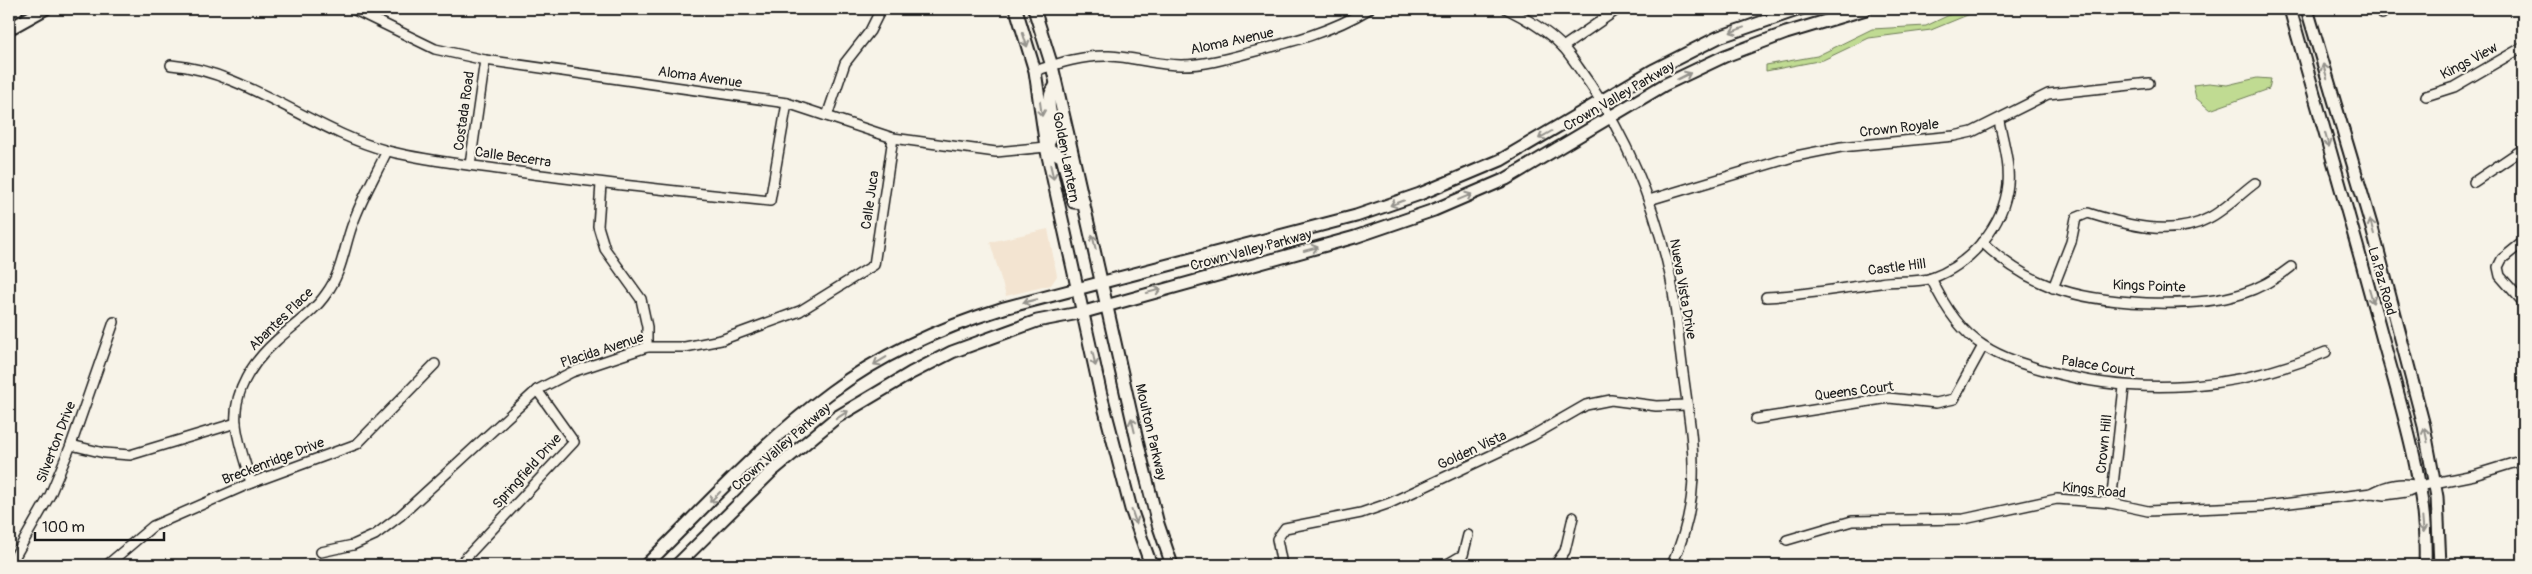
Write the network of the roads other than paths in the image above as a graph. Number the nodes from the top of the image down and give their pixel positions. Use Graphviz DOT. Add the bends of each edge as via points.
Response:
graph roads {
  1 [pos="17,9"];
  2 [pos="45,9"];
  3 [pos="882,9"];
  4 [pos="1016,9"];
  5 [pos="1034,9"];
  6 [pos="1369,9"];
  7 [pos="1507,9"];
  8 [pos="1618,9"];
  9 [pos="1800,9"];
  10 [pos="1866,9"];
  11 [pos="2290,9"];
  12 [pos="2307,9"];
  13 [pos="355,10"];
  14 [pos="9,14"];
  15 [pos="9,29"];
  16 [pos="1563,47"];
  17 [pos="2523,47"];
  18 [pos="486,60"];
  19 [pos="171,65"];
  20 [pos="1052,66"];
  21 [pos="1036,71"];
  22 [pos="2149,83"];
  23 [pos="1055,86"];
  24 [pos="2426,96"];
  25 [pos="1602,102"];
  26 [pos="787,104"];
  27 [pos="827,116"];
  28 [pos="1612,117"];
  29 [pos="1999,120"];
  30 [pos="893,138"];
  31 [pos="1046,147"];
  32 [pos="2523,149"];
  33 [pos="387,150"];
  34 [pos="470,165"];
  35 [pos="2474,182"];
  36 [pos="2255,183"];
  37 [pos="601,184"];
  38 [pos="1649,200"];
  39 [pos="1084,203"];
  40 [pos="1982,242"];
  41 [pos="2523,242"];
  42 [pos="874,265"];
  43 [pos="2291,267"];
  44 [pos="1931,278"];
  45 [pos="1103,282"];
  46 [pos="2053,288"];
  47 [pos="1078,290"];
  48 [pos="1766,297"];
  49 [pos="2523,302"];
  50 [pos="1107,304"];
  51 [pos="1084,312"];
  52 [pos="114,322"];
  53 [pos="1983,346"];
  54 [pos="647,347"];
  55 [pos="2326,352"];
  56 [pos="435,364"];
  57 [pos="2124,387"];
  58 [pos="536,390"];
  59 [pos="1687,405"];
  60 [pos="1756,419"];
  61 [pos="236,424"];
  62 [pos="71,445"];
  63 [pos="2523,460"];
  64 [pos="2435,482"];
  65 [pos="251,483"];
  66 [pos="2419,486"];
  67 [pos="2111,503"];
  68 [pos="1573,517"];
  69 [pos="1468,535"];
  70 [pos="1787,540"];
  71 [pos="321,552"];
  72 [pos="10,565"];
  73 [pos="107,565"];
  74 [pos="459,565"];
  75 [pos="646,565"];
  76 [pos="677,565"];
  77 [pos="1151,565"];
  78 [pos="1172,565"];
  79 [pos="1282,565"];
  80 [pos="1446,565"];
  81 [pos="1555,565"];
  82 [pos="1672,565"];
  83 [pos="2425,565"];
  84 [pos="2440,565"];
  1 -- 14 [label="main road"];
  2 -- 15 [label="main road"];
  3 -- 27 [label="street" via="870,31 845,63"];
  4 -- 21 [label="main road, Golden Lantern, one-way"];
  5 -- 20 [label="main road, Golden Lantern"];
  6 -- 20 [label="street, Aloma Avenue" via="1340,26 1312,36 1202,64 1159,64 1110,56 1085,57"];
  7 -- 16 [label="street, Nueva Vista Drive" via="1538,27"];
  8 -- 16 [label="street"];
  9 -- 25 [label="main road, Crown Valley Parkway, one-way" via="1719,37 1652,71"];
  28 -- 10 [label="main road, Crown Valley Parkway, one-way" via="1664,85 1725,56 1786,33"];
  11 -- 66 [label="main road, La Paz Road, one-way" via="2372,299"];
  64 -- 12 [label="main road, La Paz Road, one-way" via="2424,426 2372,228"];
  13 -- 18 [label="street, Aloma Avenue" via="435,48"];
  16 -- 25 [label="street, Nueva Vista Drive"];
  17 -- 24 [label="street, Kings View" via="2454,87"];
  18 -- 26 [label="street, Aloma Avenue"];
  18 -- 34 [label="street, Costada Road"];
  19 -- 33 [label="street, Calle Becerra" via="222,77 347,136"];
  20 -- 21 [label="street, Aloma Avenue"];
  20 -- 23 [label="main road, Golden Lantern"];
  21 -- 31 [label="main road, Golden Lantern, one-way"];
  22 -- 29 [label="street, Crown Royale" via="2048,94"];
  23 -- 31 [label="main road" via="1049,97 1054,128"];
  23 -- 39 [label="main road, Golden Lantern"];
  25 -- 28 [label="street, Nueva Vista Drive"];
  25 -- 45 [label="main road, Crown Valley Parkway, one-way" via="1500,160 1391,205"];
  26 -- 27 [label="street, Aloma Avenue"];
  26 -- 37 [label="street, Calle Becerra" via="770,201"];
  27 -- 30 [label="street, Aloma Avenue"];
  28 -- 38 [label="street, Nueva Vista Drive" via="1639,171"];
  50 -- 28 [label="main road, Crown Valley Parkway, one-way" via="1355,237 1434,210 1506,179"];
  29 -- 38 [label="street, Crown Royale" via="1954,136 1841,147 1796,156"];
  29 -- 40 [label="street, Castle Hill" via="2007,156 2008,184 1996,223"];
  30 -- 31 [label="street, Aloma Avenue" via="996,152"];
  30 -- 42 [label="street, Calle Juca"];
  31 -- 39 [label="main road" via="1062,157 1074,202"];
  31 -- 47 [label="main road, Golden Lantern, one-way"];
  32 -- 35 [label="street"];
  33 -- 34 [label="street, Calle Becerra"];
  33 -- 61 [label="street, Abantes Place" via="353,222 340,268 327,294 255,364 240,395"];
  34 -- 37 [label="street, Calle Becerra"];
  36 -- 46 [label="street" via="2210,218 2172,228 2147,227 2088,213 2081,215 2076,218 2071,242"];
  37 -- 54 [label="street" via="598,226 604,249 641,299"];
  38 -- 59 [label="street, Nueva Vista Drive" via="1670,276"];
  45 -- 39 [label="main road, Golden Lantern, one-way"];
  40 -- 44 [label="street, Castle Hill" via="1955,266"];
  40 -- 46 [label="street, Kings Pointe" via="2001,260"];
  41 -- 49 [label="street" via="2502,258 2498,266 2500,276"];
  42 -- 54 [label="street, Placida Avenue" via="800,311 721,340 684,347"];
  43 -- 46 [label="street, Kings Pointe" via="2274,281 2240,294 2193,301 2135,302"];
  44 -- 48 [label="street, Castle Hill"];
  44 -- 53 [label="street, Palace Court" via="1944,305 1962,328"];
  45 -- 47 [label="main road, Crown Valley Parkway"];
  45 -- 50 [label="main road, Golden Lantern"];
  47 -- 51 [label="main road, Golden Lantern"];
  47 -- 75 [label="main road, Crown Valley Parkway, one-way" via="969,319 896,351 863,371 832,391 776,437"];
  50 -- 51 [label="main road, Crown Valley Parkway"];
  78 -- 50 [label="main road, Moulton Parkway, one-way" via="1139,449"];
  76 -- 51 [label="main road, Crown Valley Parkway, one-way" via="772,471 837,417 911,373 977,341 1037,321"];
  51 -- 77 [label="main road, one-way" via="1117,459"];
  52 -- 62 [label="street, Silverton Drive"];
  53 -- 57 [label="street, Palace Court" via="2027,365"];
  53 -- 60 [label="street, Queens Court" via="1954,399 1936,403 1889,398"];
  54 -- 58 [label="street, Placida Avenue" via="572,372"];
  55 -- 57 [label="street, Palace Court" via="2255,377"];
  56 -- 65 [label="street, Breckenridge Drive" via="357,444"];
  57 -- 67 [label="street, Crown Hill"];
  58 -- 71 [label="street, Placida Avenue" via="400,516 375,535 352,545"];
  58 -- 74 [label="street, Springfield Drive" via="574,442"];
  59 -- 79 [label="street, Golden Vista" via="1656,406 1611,400 1586,405 1532,436 1390,503 1361,513 1285,528 1276,545"];
  59 -- 82 [label="street, Nueva Vista Drive" via="1695,472 1683,540"];
  61 -- 62 [label="street" via="130,455"];
  61 -- 65 [label="street, Abantes Place"];
  62 -- 72 [label="street, Silverton Drive" via="50,495"];
  63 -- 64 [label="street, Kings Road" via="2474,475"];
  64 -- 66 [label="street, Kings Road"];
  64 -- 84 [label="main road, La Paz Road"];
  65 -- 73 [label="street, Breckenridge Drive" via="153,526"];
  66 -- 67 [label="street, Kings Road" via="2385,495 2372,493 2265,506 2148,511"];
  66 -- 83 [label="main road, La Paz Road, one-way"];
  67 -- 70 [label="street, Kings Road" via="2056,500 1964,519 1852,521"];
  68 -- 81 [label="street" via="1565,551"];
  69 -- 80 [label="street" via="1463,555"];
}
